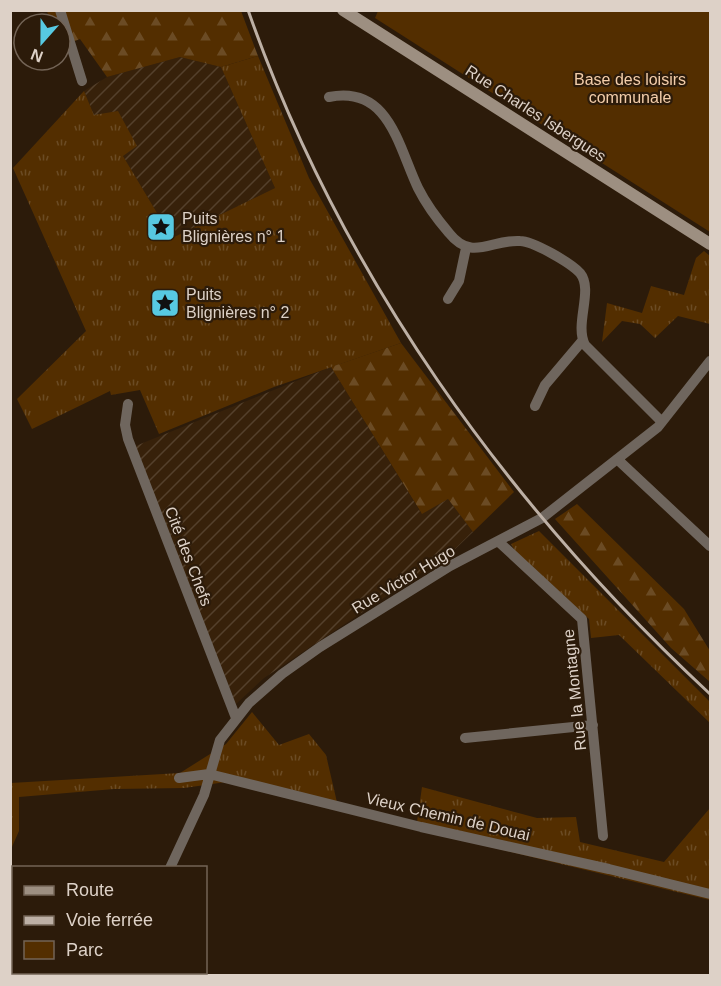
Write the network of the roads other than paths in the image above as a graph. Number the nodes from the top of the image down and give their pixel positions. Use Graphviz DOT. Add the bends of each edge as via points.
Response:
graph roads {
  1 [pos="60,10"];
  2 [pos="343,10"];
  3 [pos="82,81"];
  4 [pos="329,97"];
  5 [pos="711,244"];
  6 [pos="466,248"];
  7 [pos="448,299"];
  8 [pos="583,340"];
  9 [pos="711,361"];
  10 [pos="128,404"];
  11 [pos="535,406"];
  12 [pos="662,422"];
  13 [pos="617,459"];
  14 [pos="499,542"];
  15 [pos="711,546"];
  16 [pos="236,718"];
  17 [pos="593,725"];
  18 [pos="465,738"];
  19 [pos="209,774"];
  20 [pos="179,778"];
  21 [pos="603,836"];
  22 [pos="170,866"];
  23 [pos="711,894"];
  1 -- 3 [label="street"];
  2 -- 5 [label="main road, Rue Charles Isbergues"];
  4 -- 6 [label="street" via="355,95 384,114 423,198 449,234"];
  6 -- 7 [label="street" via="459,281"];
  6 -- 8 [label="street" via="527,242 576,269 585,286"];
  8 -- 11 [label="street" via="545,385"];
  8 -- 12 [label="street"];
  9 -- 12 [label="street, Rue Victor Hugo"];
  10 -- 16 [label="street, Cité des Chefs" via="128,439"];
  12 -- 13 [label="street, Rue Victor Hugo"];
  13 -- 14 [label="street, Rue Victor Hugo" via="542,519"];
  13 -- 15 [label="street"];
  14 -- 16 [label="street, Rue Victor Hugo" via="450,566 312,652 267,687"];
  14 -- 17 [label="street, Rue la Montagne" via="582,619"];
  16 -- 19 [label="street, Rue Victor Hugo" via="220,740"];
  17 -- 18 [label="street"];
  17 -- 21 [label="street, Rue la Montagne"];
  19 -- 20 [label="street, Vieux Chemin de Douai"];
  19 -- 22 [label="street, Rue Victor Hugo" via="204,795"];
  19 -- 23 [label="street, Vieux Chemin de Douai"];
}
